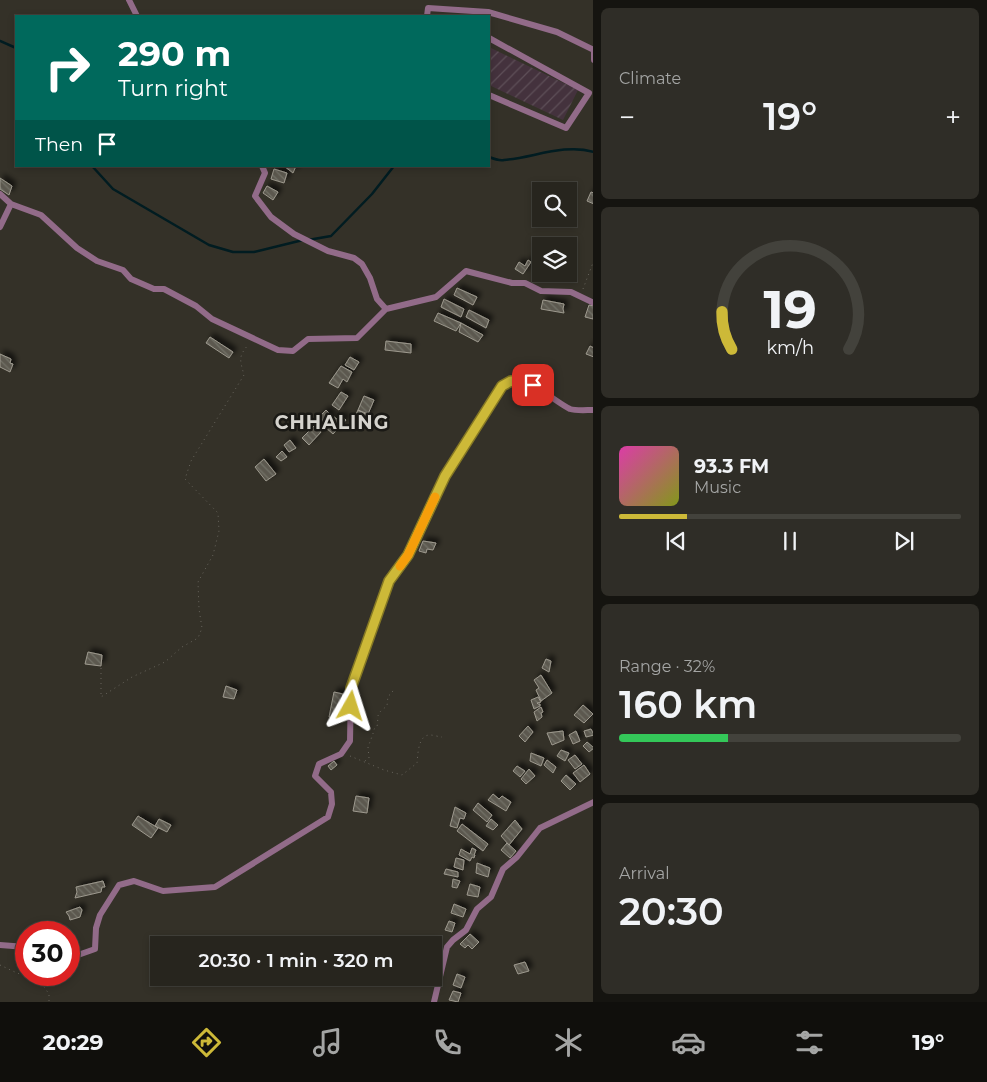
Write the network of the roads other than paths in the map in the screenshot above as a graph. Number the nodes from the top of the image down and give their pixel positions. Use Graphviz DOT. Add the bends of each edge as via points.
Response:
graph roads {
  1 [pos="129,0"];
  2 [pos="136,15"];
  3 [pos="427,15"];
  4 [pos="490,39"];
  5 [pos="593,50"];
  6 [pos="591,92"];
  7 [pos="490,95"];
  8 [pos="262,167"];
  9 [pos="0,194"];
  10 [pos="11,204"];
  11 [pos="0,226"];
  12 [pos="593,303"];
  13 [pos="386,309"];
  14 [pos="593,410"];
  15 [pos="593,802"];
  16 [pos="0,945"];
  17 [pos="15,946"];
  18 [pos="80,954"];
  19 [pos="434,1002"];
  1 -- 2 [label="street"];
  3 -- 5 [label="street" via="428,8 488,12 558,32"];
  4 -- 6 [label="street"];
  6 -- 7 [label="street" via="566,128"];
  8 -- 13 [label="street" via="265,172 255,196 271,217 311,244 354,258 362,264 377,299"];
  9 -- 10 [label="street"];
  10 -- 11 [label="street"];
  10 -- 13 [label="street" via="41,215 77,248 123,270 131,279 154,289 164,289 196,306 212,319 278,350 293,351 308,339 357,338"];
  12 -- 13 [label="street" via="571,292 541,291 525,283 512,283 466,271 436,297"];
  14 -- 18 [label="street" via="571,410 533,385 511,381 502,386 445,476 408,555 389,581 351,688 350,741 341,754 319,764 316,776 332,792 328,817 215,887 163,891 134,881 119,885 100,915 95,949"];
  15 -- 19 [label="street" via="540,828 503,869 491,897 478,909 466,930 447,947"];
  16 -- 17 [label="street"];
}
